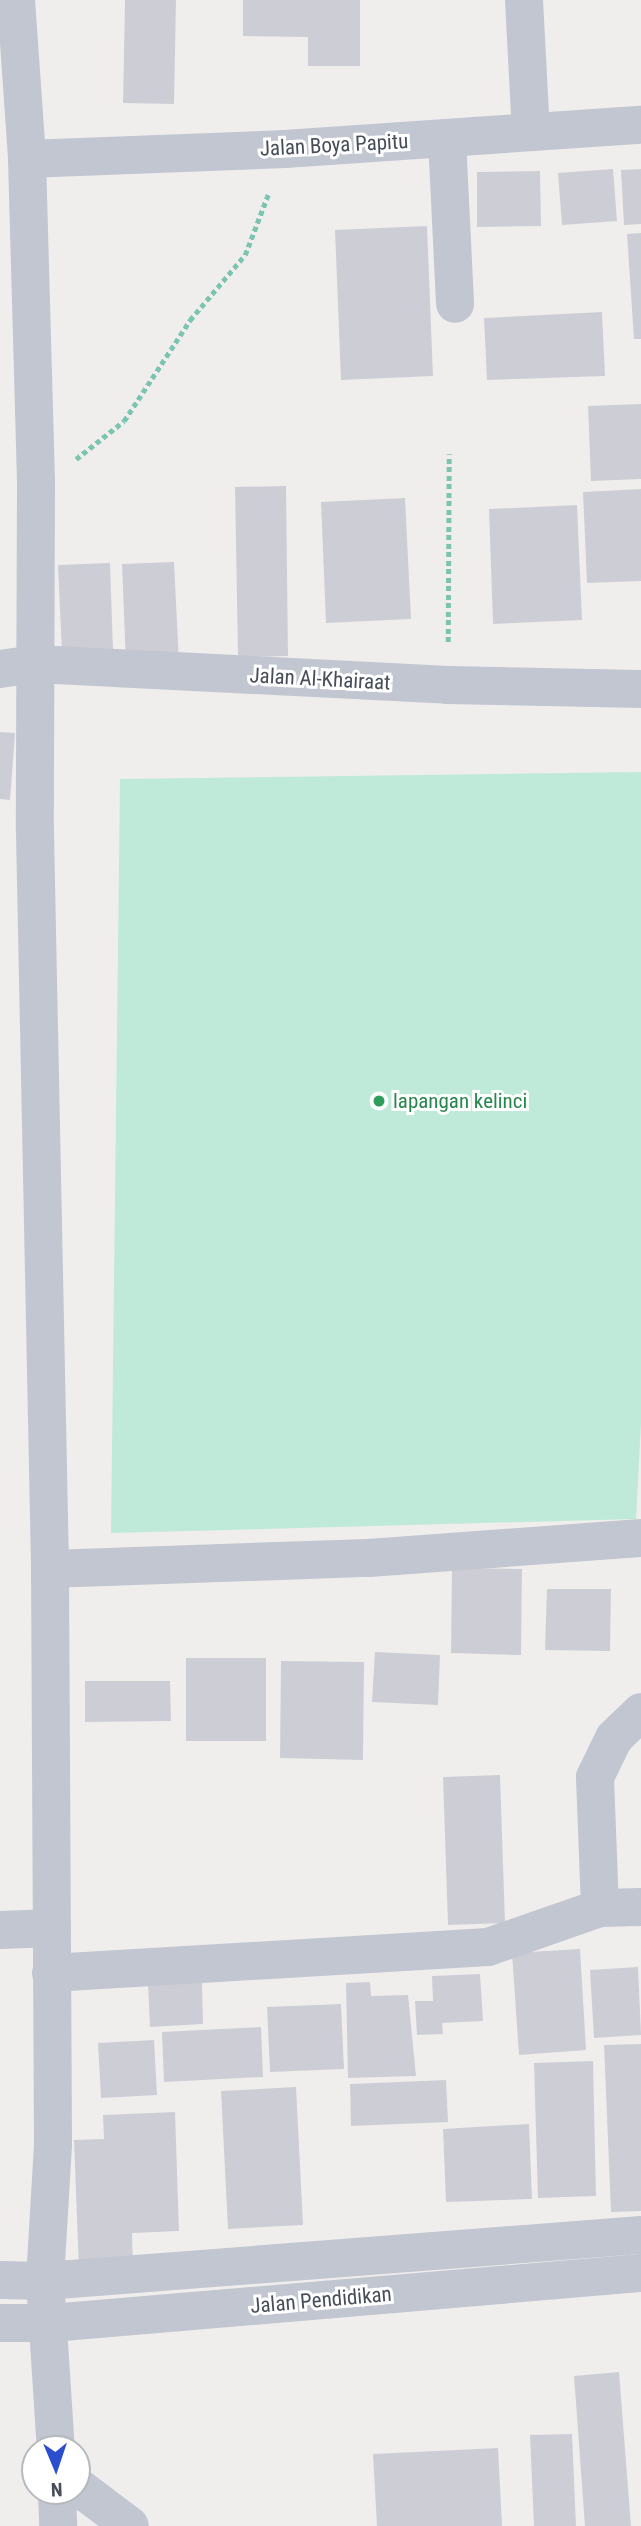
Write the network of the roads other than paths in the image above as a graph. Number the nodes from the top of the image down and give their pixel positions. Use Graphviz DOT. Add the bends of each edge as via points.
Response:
graph roads {
  1 [pos="16,0"];
  2 [pos="524,0"];
  3 [pos="641,125"];
  4 [pos="531,132"];
  5 [pos="447,139"];
  6 [pos="27,159"];
  7 [pos="455,304"];
  8 [pos="18,666"];
  9 [pos="641,689"];
  10 [pos="641,1538"];
  11 [pos="50,1569"];
  12 [pos="641,1712"];
  13 [pos="641,1907"];
  14 [pos="600,1908"];
  15 [pos="52,1928"];
  16 [pos="0,1930"];
  17 [pos="51,1973"];
  18 [pos="641,2235"];
  19 [pos="641,2273"];
  20 [pos="0,2280"];
  21 [pos="46,2281"];
  22 [pos="0,2323"];
  23 [pos="51,2323"];
  24 [pos="55,2435"];
  25 [pos="91,2497"];
  26 [pos="57,2505"];
  27 [pos="58,2526"];
  28 [pos="130,2526"];
  1 -- 6 [label="street"];
  2 -- 4 [label="street"];
  3 -- 4 [label="street, Jalan Boya Papitu"];
  4 -- 5 [label="street, Jalan Boya Papitu"];
  5 -- 6 [label="street, Jalan Boya Papitu"];
  5 -- 7 [label="street"];
  6 -- 8 [label="street" via="36,483"];
  8 -- 9 [label="street, Jalan Al-Khairaat"];
  8 -- 11 [label="street" via="35,846"];
  10 -- 11 [label="street" via="369,1558"];
  11 -- 15 [label="street"];
  12 -- 14 [label="street" via="614,1738 595,1777"];
  13 -- 14 [label="street"];
  14 -- 17 [label="street" via="488,1947"];
  15 -- 16 [label="street"];
  15 -- 17 [label="street"];
  17 -- 21 [label="street" via="53,2145"];
  18 -- 21 [label="street, Jalan Pendidikan"];
  19 -- 23 [label="street, Jalan Pendidikan"];
  20 -- 21 [label="street, Jalan Pendidikan"];
  21 -- 23 [label="street"];
  22 -- 23 [label="street, Jalan Pendidikan"];
  23 -- 24 [label="street"];
  25 -- 28 [label="street"];
  26 -- 27 [label="street"];
}
